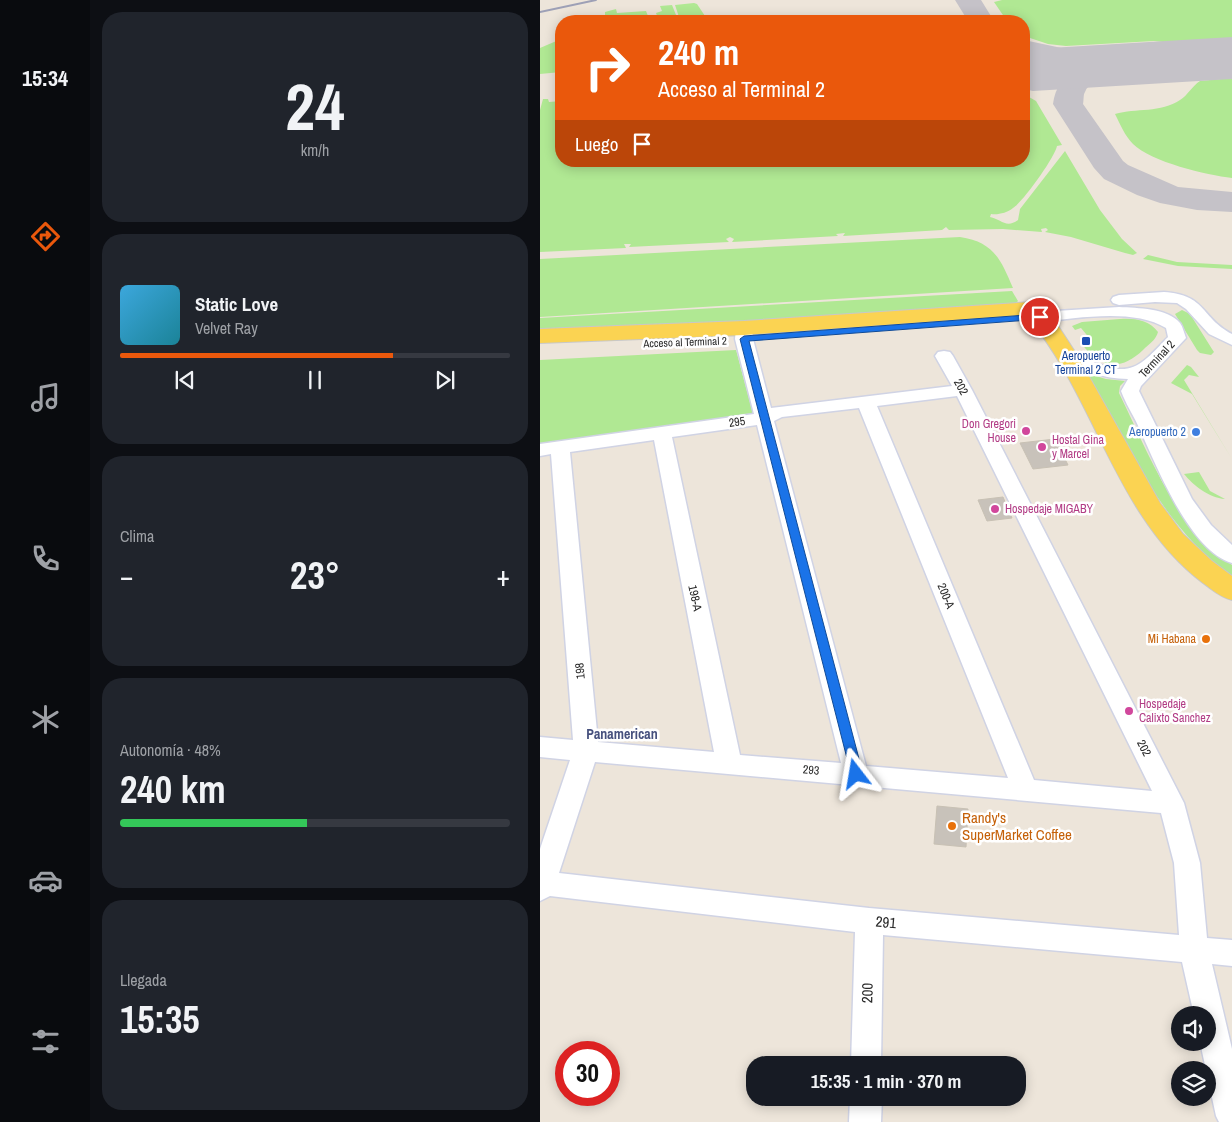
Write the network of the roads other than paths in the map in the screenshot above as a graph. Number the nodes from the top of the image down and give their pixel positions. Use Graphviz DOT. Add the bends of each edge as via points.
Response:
graph roads {
  1 [pos="1036,312"];
  2 [pos="744,333"];
  3 [pos="540,336"];
  4 [pos="1232,340"];
  5 [pos="540,348"];
  6 [pos="1066,355"];
  7 [pos="944,356"];
  8 [pos="1150,367"];
  9 [pos="963,390"];
  10 [pos="866,402"];
  11 [pos="766,418"];
  12 [pos="662,434"];
  13 [pos="550,448"];
  14 [pos="1232,556"];
  15 [pos="1232,590"];
  16 [pos="540,747"];
  17 [pos="586,750"];
  18 [pos="729,763"];
  19 [pos="856,774"];
  20 [pos="1025,790"];
  21 [pos="1171,802"];
  22 [pos="540,885"];
  23 [pos="869,920"];
  24 [pos="1194,950"];
  25 [pos="1232,953"];
  26 [pos="866,1056"];
  27 [pos="866,1106"];
  28 [pos="1232,1116"];
  29 [pos="865,1122"];
  1 -- 2 [label="main road, Acceso al Terminal 2"];
  1 -- 4 [label="street" via="1177,298 1187,301 1209,326"];
  1 -- 6 [label="main road"];
  1 -- 8 [label="street, Terminal 2" via="1131,311 1163,318 1176,328 1177,338"];
  2 -- 3 [label="main road, Acceso al Terminal 2"];
  2 -- 5 [label="main road, Acceso al Terminal 2"];
  2 -- 11 [label="street"];
  6 -- 8 [label="street" via="1113,374 1136,373"];
  6 -- 15 [label="main road" via="1158,520 1202,568"];
  7 -- 9 [label="street, 202"];
  8 -- 14 [label="street, Terminal 2" via="1131,387 1132,395 1193,518"];
  9 -- 10 [label="street, 295"];
  9 -- 21 [label="street, 202"];
  10 -- 11 [label="street, 295" via="777,412"];
  10 -- 20 [label="street, 200-A"];
  11 -- 12 [label="street, 295"];
  11 -- 19 [label="street"];
  12 -- 13 [label="street, 295"];
  12 -- 18 [label="street, 198-A"];
  13 -- 17 [label="street, 198"];
  16 -- 17 [label="street, 293"];
  17 -- 18 [label="street, 293"];
  17 -- 22 [label="street, 198"];
  18 -- 19 [label="street, 293"];
  19 -- 20 [label="street, 293"];
  20 -- 21 [label="street, 293"];
  21 -- 24 [label="street, 202" via="1187,863"];
  22 -- 23 [label="street, 291"];
  23 -- 24 [label="street, 291"];
  23 -- 26 [label="street, 200"];
  24 -- 25 [label="street, 291"];
  24 -- 28 [label="street, 202"];
  27 -- 29 [label="street"];
}
